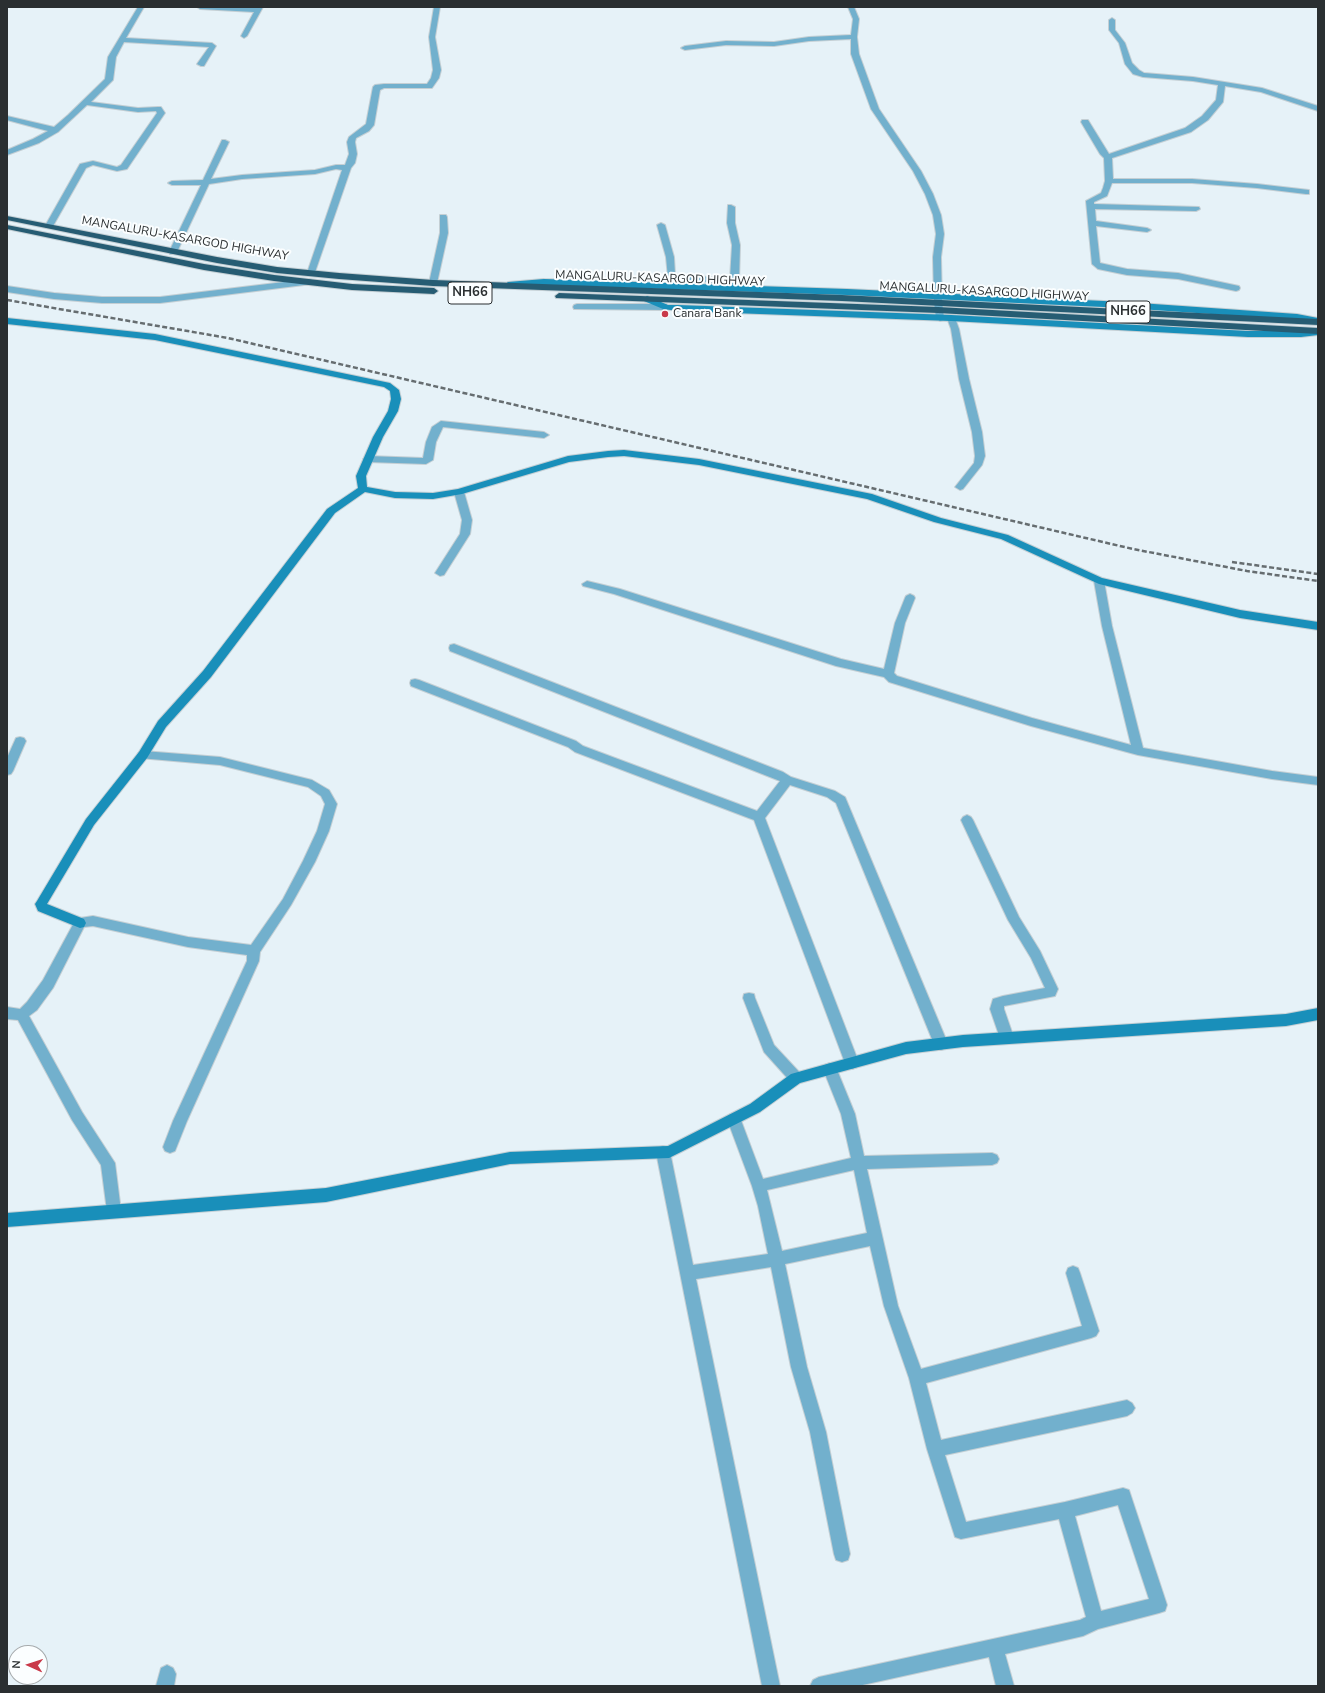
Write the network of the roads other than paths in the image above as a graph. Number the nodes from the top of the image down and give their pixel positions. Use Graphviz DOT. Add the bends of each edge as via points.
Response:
graph roads {
  1 [pos="141,7"];
  2 [pos="200,7"];
  3 [pos="437,7"];
  4 [pos="851,7"];
  5 [pos="259,8"];
  6 [pos="1112,20"];
  7 [pos="244,36"];
  8 [pos="854,36"];
  9 [pos="122,40"];
  10 [pos="685,48"];
  11 [pos="201,64"];
  12 [pos="1222,84"];
  13 [pos="85,102"];
  14 [pos="1318,109"];
  15 [pos="7,118"];
  16 [pos="1085,122"];
  17 [pos="55,130"];
  18 [pos="225,142"];
  19 [pos="7,153"];
  20 [pos="1108,157"];
  21 [pos="347,168"];
  22 [pos="208,182"];
  23 [pos="1109,182"];
  24 [pos="172,183"];
  25 [pos="1306,192"];
  26 [pos="1091,206"];
  27 [pos="730,207"];
  28 [pos="1196,209"];
  29 [pos="443,217"];
  30 [pos="7,218"];
  31 [pos="1093,223"];
  32 [pos="661,225"];
  33 [pos="49,226"];
  34 [pos="7,227"];
  35 [pos="1147,230"];
  36 [pos="173,252"];
  37 [pos="311,273"];
  38 [pos="309,282"];
  39 [pos="433,283"];
  40 [pos="735,285"];
  41 [pos="497,286"];
  42 [pos="1236,288"];
  43 [pos="7,289"];
  44 [pos="647,300"];
  45 [pos="938,306"];
  46 [pos="577,307"];
  47 [pos="666,307"];
  48 [pos="951,318"];
  49 [pos="7,321"];
  50 [pos="1318,322"];
  51 [pos="1318,332"];
  52 [pos="544,435"];
  53 [pos="368,458"];
  54 [pos="960,488"];
  55 [pos="363,489"];
  56 [pos="460,492"];
  57 [pos="440,573"];
  58 [pos="1099,581"];
  59 [pos="587,584"];
  60 [pos="910,598"];
  61 [pos="1318,626"];
  62 [pos="454,648"];
  63 [pos="888,674"];
  64 [pos="415,683"];
  65 [pos="20,741"];
  66 [pos="1138,751"];
  67 [pos="143,755"];
  68 [pos="7,770"];
  69 [pos="787,780"];
  70 [pos="1318,781"];
  71 [pos="759,817"];
  72 [pos="966,820"];
  73 [pos="80,923"];
  74 [pos="254,951"];
  75 [pos="749,998"];
  76 [pos="7,1013"];
  77 [pos="22,1014"];
  78 [pos="1318,1014"];
  79 [pos="1007,1038"];
  80 [pos="942,1044"];
  81 [pos="852,1063"];
  82 [pos="830,1069"];
  83 [pos="796,1078"];
  84 [pos="734,1119"];
  85 [pos="170,1147"];
  86 [pos="663,1152"];
  87 [pos="992,1158"];
  88 [pos="858,1163"];
  89 [pos="759,1186"];
  90 [pos="114,1211"];
  91 [pos="7,1220"];
  92 [pos="876,1238"];
  93 [pos="776,1259"];
  94 [pos="687,1272"];
  95 [pos="1072,1273"];
  96 [pos="917,1378"];
  97 [pos="1127,1408"];
  98 [pos="935,1449"];
  99 [pos="1065,1510"];
  100 [pos="842,1554"];
  101 [pos="1095,1621"];
  102 [pos="995,1648"];
  103 [pos="771,1686"];
  104 [pos="819,1686"];
  105 [pos="1005,1686"];
  1 -- 9 [label="street"];
  2 -- 5 [label="street"];
  3 -- 21 [label="street" via="432,37 437,72 432,83 429,86 378,87 370,125 350,142 353,154"];
  4 -- 8 [label="street" via="856,19"];
  5 -- 7 [label="street"];
  6 -- 12 [label="street" via="1112,30 1122,43 1129,64 1136,72 1143,75"];
  8 -- 10 [label="street" via="774,44 726,43"];
  8 -- 45 [label="street" via="855,54 875,109 917,171 937,215 940,234 937,257"];
  9 -- 11 [label="street" via="212,45"];
  9 -- 13 [label="street" via="112,57 108,80"];
  12 -- 14 [label="street" via="1262,90"];
  12 -- 20 [label="street" via="1220,100 1205,118 1188,130"];
  13 -- 17 [label="street"];
  13 -- 33 [label="street" via="138,110 158,109 161,112 124,167 116,169 93,163 83,166"];
  15 -- 17 [label="street"];
  16 -- 20 [label="street"];
  17 -- 19 [label="street"];
  18 -- 22 [label="street"];
  20 -- 23 [label="street"];
  21 -- 22 [label="street" via="336,167 315,172"];
  21 -- 37 [label="street"];
  22 -- 24 [label="street"];
  22 -- 36 [label="street"];
  23 -- 25 [label="street" via="1192,181"];
  23 -- 26 [label="street" via="1104,194 1090,201"];
  26 -- 28 [label="street"];
  26 -- 31 [label="street" via="1090,220"];
  27 -- 40 [label="street" via="736,245"];
  29 -- 39 [label="street" via="444,233"];
  30 -- 33 [label="highway, MANGALURU-KASARGOD HIGHWAY / NH66"];
  31 -- 35 [label="street"];
  31 -- 42 [label="street" via="1096,264 1101,267 1178,276"];
  32 -- 40 [label="street" via="670,256 671,276"];
  33 -- 36 [label="highway, MANGALURU-KASARGOD HIGHWAY / NH66"];
  34 -- 38 [label="highway, MANGALURU-KASARGOD HIGHWAY / NH66" via="204,267"];
  36 -- 37 [label="highway, MANGALURU-KASARGOD HIGHWAY / NH66" via="277,270"];
  37 -- 39 [label="highway, MANGALURU-KASARGOD HIGHWAY / NH66"];
  38 -- 43 [label="street" via="160,300 102,300"];
  38 -- 44 [label="highway, MANGALURU-KASARGOD HIGHWAY / NH66" via="419,291"];
  39 -- 41 [label="highway, MANGALURU-KASARGOD HIGHWAY / NH66"];
  40 -- 41 [label="street" via="544,282"];
  40 -- 45 [label="street"];
  41 -- 45 [label="highway, MANGALURU-KASARGOD HIGHWAY / NH66"];
  44 -- 45 [label="highway, MANGALURU-KASARGOD HIGHWAY / NH66"];
  44 -- 47 [label="street"];
  45 -- 47 [label="street"];
  45 -- 48 [label="street"];
  45 -- 50 [label="highway, MANGALURU-KASARGOD HIGHWAY / NH66"];
  45 -- 51 [label="highway, MANGALURU-KASARGOD HIGHWAY / NH66"];
  46 -- 47 [label="street"];
  48 -- 51 [label="street" via="1248,334"];
  48 -- 54 [label="street" via="980,456 979,463"];
  49 -- 53 [label="street" via="156,337 387,385 394,390 396,399 393,411"];
  52 -- 53 [label="street" via="441,424 437,427 431,442 428,460 423,462"];
  53 -- 55 [label="street" via="361,476"];
  55 -- 56 [label="street" via="395,495 433,496"];
  55 -- 67 [label="street" via="331,511 207,674 162,724"];
  56 -- 57 [label="street" via="466,520 465,534"];
  56 -- 58 [label="street" via="546,465 591,456 624,453 699,462 869,496 938,520 1004,537"];
  58 -- 61 [label="street" via="1240,614"];
  58 -- 66 [label="street" via="1107,626"];
  59 -- 63 [label="street" via="840,663"];
  60 -- 63 [label="street" via="900,623"];
  62 -- 69 [label="street"];
  63 -- 66 [label="street" via="893,679 1024,720"];
  64 -- 71 [label="street"];
  65 -- 68 [label="street"];
  66 -- 70 [label="street"];
  67 -- 73 [label="street" via="90,822 41,904 42,907"];
  67 -- 74 [label="street" via="220,761 312,784 325,793 331,804 323,831 287,902"];
  69 -- 71 [label="street"];
  69 -- 80 [label="street" via="831,794 841,800"];
  71 -- 81 [label="street"];
  72 -- 79 [label="street" via="1014,920 1036,955 1052,989 1050,992 998,1003 997,1009"];
  73 -- 74 [label="street" via="93,921 188,942"];
  73 -- 77 [label="street" via="48,984 32,1006"];
  74 -- 85 [label="street" via="253,961"];
  75 -- 83 [label="street" via="769,1048"];
  76 -- 77 [label="street"];
  77 -- 90 [label="street" via="77,1116 108,1164"];
  78 -- 79 [label="street" via="1286,1020"];
  79 -- 80 [label="street"];
  80 -- 81 [label="street" via="906,1048"];
  81 -- 82 [label="street"];
  82 -- 83 [label="street"];
  82 -- 88 [label="street" via="848,1114"];
  83 -- 84 [label="street" via="755,1108"];
  84 -- 86 [label="street" via="669,1152"];
  84 -- 89 [label="street"];
  86 -- 90 [label="street" via="510,1158 326,1195"];
  86 -- 94 [label="street"];
  87 -- 88 [label="street"];
  88 -- 89 [label="street"];
  88 -- 92 [label="street"];
  89 -- 93 [label="street"];
  90 -- 91 [label="street"];
  92 -- 93 [label="street"];
  92 -- 96 [label="street" via="891,1306"];
  93 -- 94 [label="street"];
  93 -- 100 [label="street" via="799,1367 818,1432"];
  94 -- 103 [label="street"];
  95 -- 96 [label="street" via="1091,1331"];
  96 -- 98 [label="street"];
  97 -- 98 [label="street"];
  98 -- 99 [label="street" via="961,1531"];
  99 -- 101 [label="street"];
  99 -- 101 [label="street" via="1123,1496 1159,1606"];
  101 -- 102 [label="street" via="1083,1628"];
  102 -- 104 [label="street"];
  102 -- 105 [label="street"];
}
